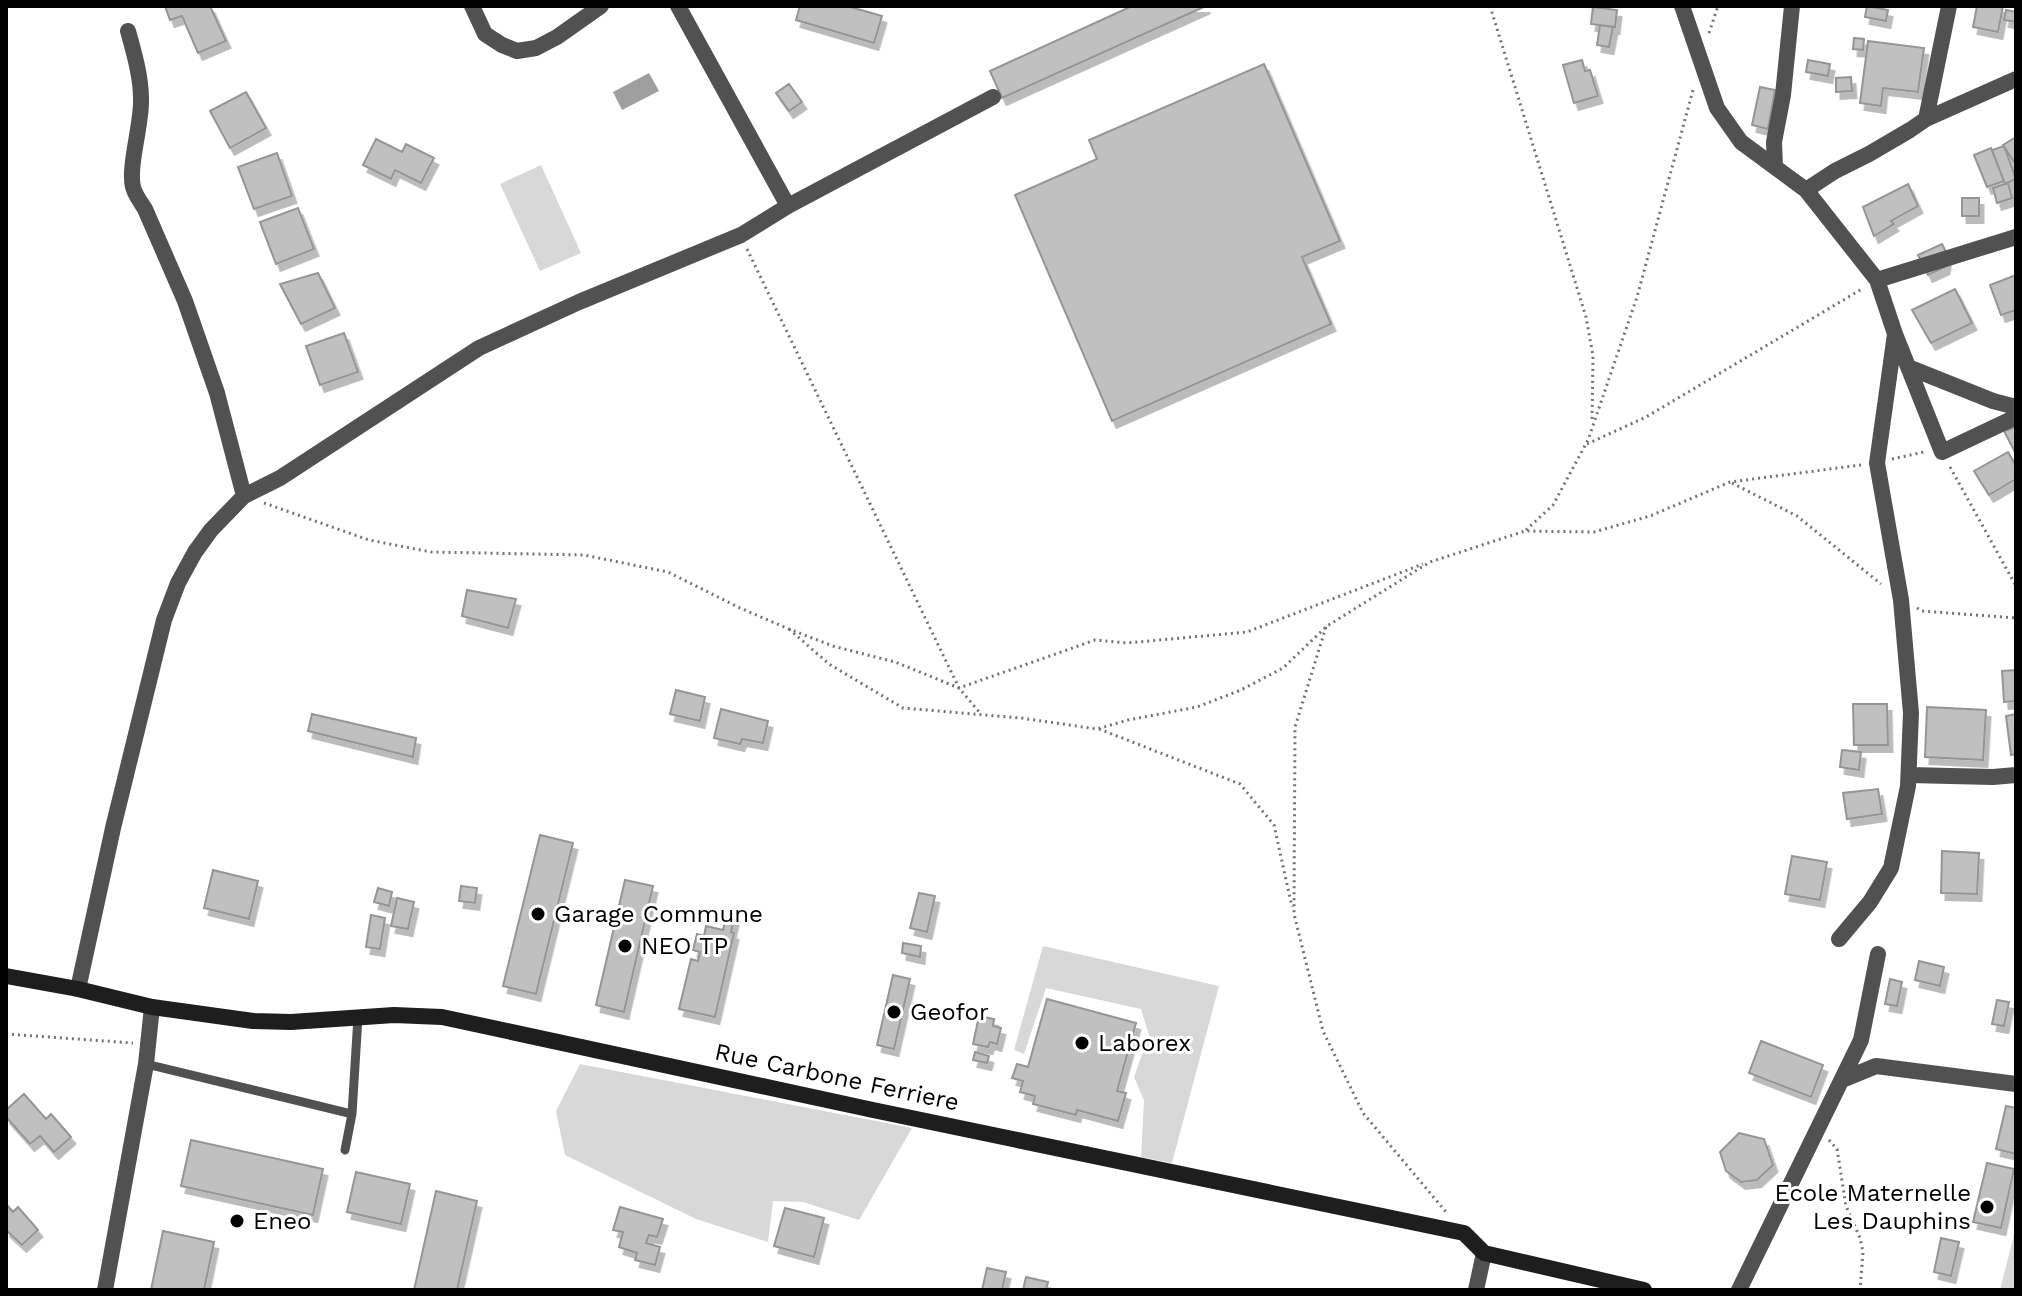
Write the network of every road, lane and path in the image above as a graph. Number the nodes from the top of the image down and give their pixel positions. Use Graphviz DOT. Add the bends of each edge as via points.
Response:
graph roads {
  1 [pos="472,6"];
  2 [pos="601,6"];
  3 [pos="678,6"];
  4 [pos="1490,6"];
  5 [pos="1682,6"];
  6 [pos="1718,6"];
  7 [pos="1792,6"];
  8 [pos="1949,6"];
  9 [pos="128,31"];
  10 [pos="1709,33"];
  11 [pos="2016,79"];
  12 [pos="1693,90"];
  13 [pos="993,97"];
  14 [pos="1926,119"];
  15 [pos="1775,167"];
  16 [pos="1806,190"];
  17 [pos="788,206"];
  18 [pos="741,235"];
  19 [pos="2016,237"];
  20 [pos="1877,280"];
  21 [pos="1895,334"];
  22 [pos="1908,367"];
  23 [pos="2016,407"];
  24 [pos="2016,417"];
  25 [pos="1592,425"];
  26 [pos="1584,446"];
  27 [pos="1942,452"];
  28 [pos="1877,463"];
  29 [pos="1730,482"];
  30 [pos="244,496"];
  31 [pos="1525,531"];
  32 [pos="1430,562"];
  33 [pos="2016,586"];
  34 [pos="1901,600"];
  35 [pos="2016,618"];
  36 [pos="1327,626"];
  37 [pos="789,629"];
  38 [pos="959,688"];
  39 [pos="982,715"];
  40 [pos="1097,729"];
  41 [pos="1909,775"];
  42 [pos="2016,775"];
  43 [pos="1294,914"];
  44 [pos="1839,939"];
  45 [pos="1878,954"];
  46 [pos="6,976"];
  47 [pos="78,989"];
  48 [pos="152,1007"];
  49 [pos="358,1017"];
  50 [pos="6,1034"];
  51 [pos="148,1045"];
  52 [pos="146,1064"];
  53 [pos="1842,1080"];
  54 [pos="2016,1084"];
  55 [pos="352,1114"];
  56 [pos="1819,1128"];
  57 [pos="345,1150"];
  58 [pos="1464,1233"];
  59 [pos="1484,1253"];
  60 [pos="105,1290"];
  61 [pos="1476,1290"];
  62 [pos="1644,1290"];
  63 [pos="1739,1290"];
  64 [pos="1860,1290"];
  1 -- 2 [label="street" via="485,34 517,51 557,37"];
  3 -- 17 [label="street"];
  4 -- 25 [label="path" via="1586,317 1593,356"];
  5 -- 15 [label="street" via="1717,108 1741,142"];
  6 -- 10 [label="path"];
  7 -- 15 [label="street"];
  8 -- 14 [label="street"];
  9 -- 30 [label="street" via="141,98 132,183 194,327"];
  11 -- 14 [label="street"];
  12 -- 25 [label="path" via="1637,297"];
  13 -- 17 [label="street"];
  14 -- 16 [label="street"];
  15 -- 16 [label="street"];
  16 -- 20 [label="street"];
  17 -- 18 [label="street"];
  18 -- 30 [label="street" via="479,348"];
  18 -- 38 [label="path"];
  19 -- 20 [label="street"];
  20 -- 21 [label="street"];
  20 -- 26 [label="path" via="1646,417"];
  21 -- 22 [label="street"];
  21 -- 28 [label="street"];
  22 -- 23 [label="street"];
  22 -- 27 [label="street"];
  24 -- 27 [label="street"];
  25 -- 26 [label="path"];
  26 -- 31 [label="path" via="1553,505"];
  27 -- 28 [label="path" via="1918,452"];
  27 -- 33 [label="path"];
  28 -- 29 [label="path"];
  28 -- 34 [label="street"];
  29 -- 31 [label="path" via="1650,516 1594,532"];
  29 -- 34 [label="path" via="1797,516"];
  30 -- 37 [label="path" via="369,540 431,552 584,555 668,572"];
  30 -- 47 [label="street" via="195,552 164,620"];
  31 -- 32 [label="path"];
  32 -- 36 [label="path"];
  32 -- 38 [label="path" via="1247,632 1127,643 1095,640"];
  34 -- 35 [label="path" via="1922,611"];
  34 -- 41 [label="street" via="1911,713"];
  36 -- 40 [label="path" via="1283,668 1241,690 1197,707"];
  36 -- 43 [label="path" via="1295,727"];
  37 -- 38 [label="path"];
  37 -- 39 [label="path" via="829,664 903,708"];
  38 -- 39 [label="path"];
  39 -- 40 [label="path"];
  40 -- 43 [label="path" via="1240,784 1274,825"];
  41 -- 42 [label="street"];
  41 -- 44 [label="street" via="1891,868"];
  43 -- 58 [label="path" via="1323,1031 1363,1113"];
  45 -- 53 [label="street" via="1861,1040"];
  46 -- 47 [label="street, Rue Carbone Ferriere"];
  47 -- 48 [label="street, Rue Carbone Ferriere"];
  48 -- 49 [label="street, Rue Carbone Ferriere" via="253,1021"];
  48 -- 51 [label="street"];
  49 -- 55 [label="lane"];
  49 -- 58 [label="street, Rue Carbone Ferriere" via="422,1015 492,1026"];
  50 -- 51 [label="path"];
  51 -- 52 [label="street"];
  52 -- 55 [label="lane"];
  52 -- 60 [label="street"];
  53 -- 54 [label="street" via="1876,1066"];
  53 -- 56 [label="street"];
  55 -- 57 [label="lane"];
  56 -- 63 [label="street"];
  56 -- 64 [label="path" via="1837,1149 1846,1206 1860,1238"];
  58 -- 59 [label="street"];
  59 -- 61 [label="street"];
  59 -- 62 [label="street"];
}
